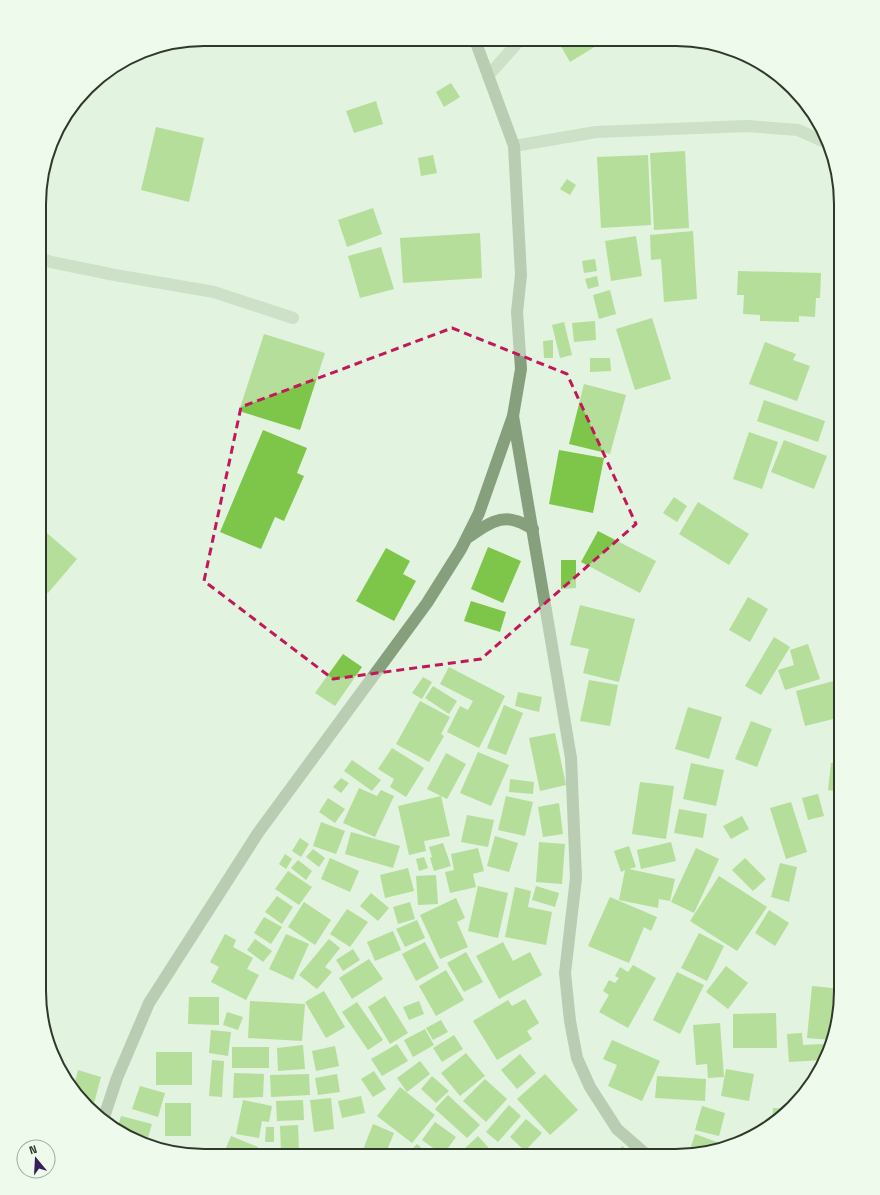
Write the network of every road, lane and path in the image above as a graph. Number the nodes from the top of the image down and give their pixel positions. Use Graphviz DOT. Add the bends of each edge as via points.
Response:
graph roads {
  1 [pos="477,46"];
  2 [pos="515,46"];
  3 [pos="488,76"];
  4 [pos="821,140"];
  5 [pos="514,146"];
  6 [pos="46,260"];
  7 [pos="294,318"];
  8 [pos="513,416"];
  9 [pos="533,529"];
  10 [pos="466,539"];
  11 [pos="104,1113"];
  12 [pos="640,1149"];
  1 -- 3 [label="street"];
  2 -- 3 [label="street"];
  3 -- 5 [label="street"];
  4 -- 5 [label="street" via="798,130 747,126 596,132"];
  5 -- 8 [label="street" via="521,275 517,312 520,369"];
  6 -- 7 [label="street" via="214,292"];
  8 -- 9 [label="street"];
  8 -- 10 [label="street" via="479,513"];
  9 -- 10 [label="street" via="515,520 502,519"];
  9 -- 12 [label="street" via="571,758 576,878 565,973 570,1021 577,1058 590,1087 617,1129"];
  10 -- 11 [label="street" via="427,603 258,833 149,1003"];
}
